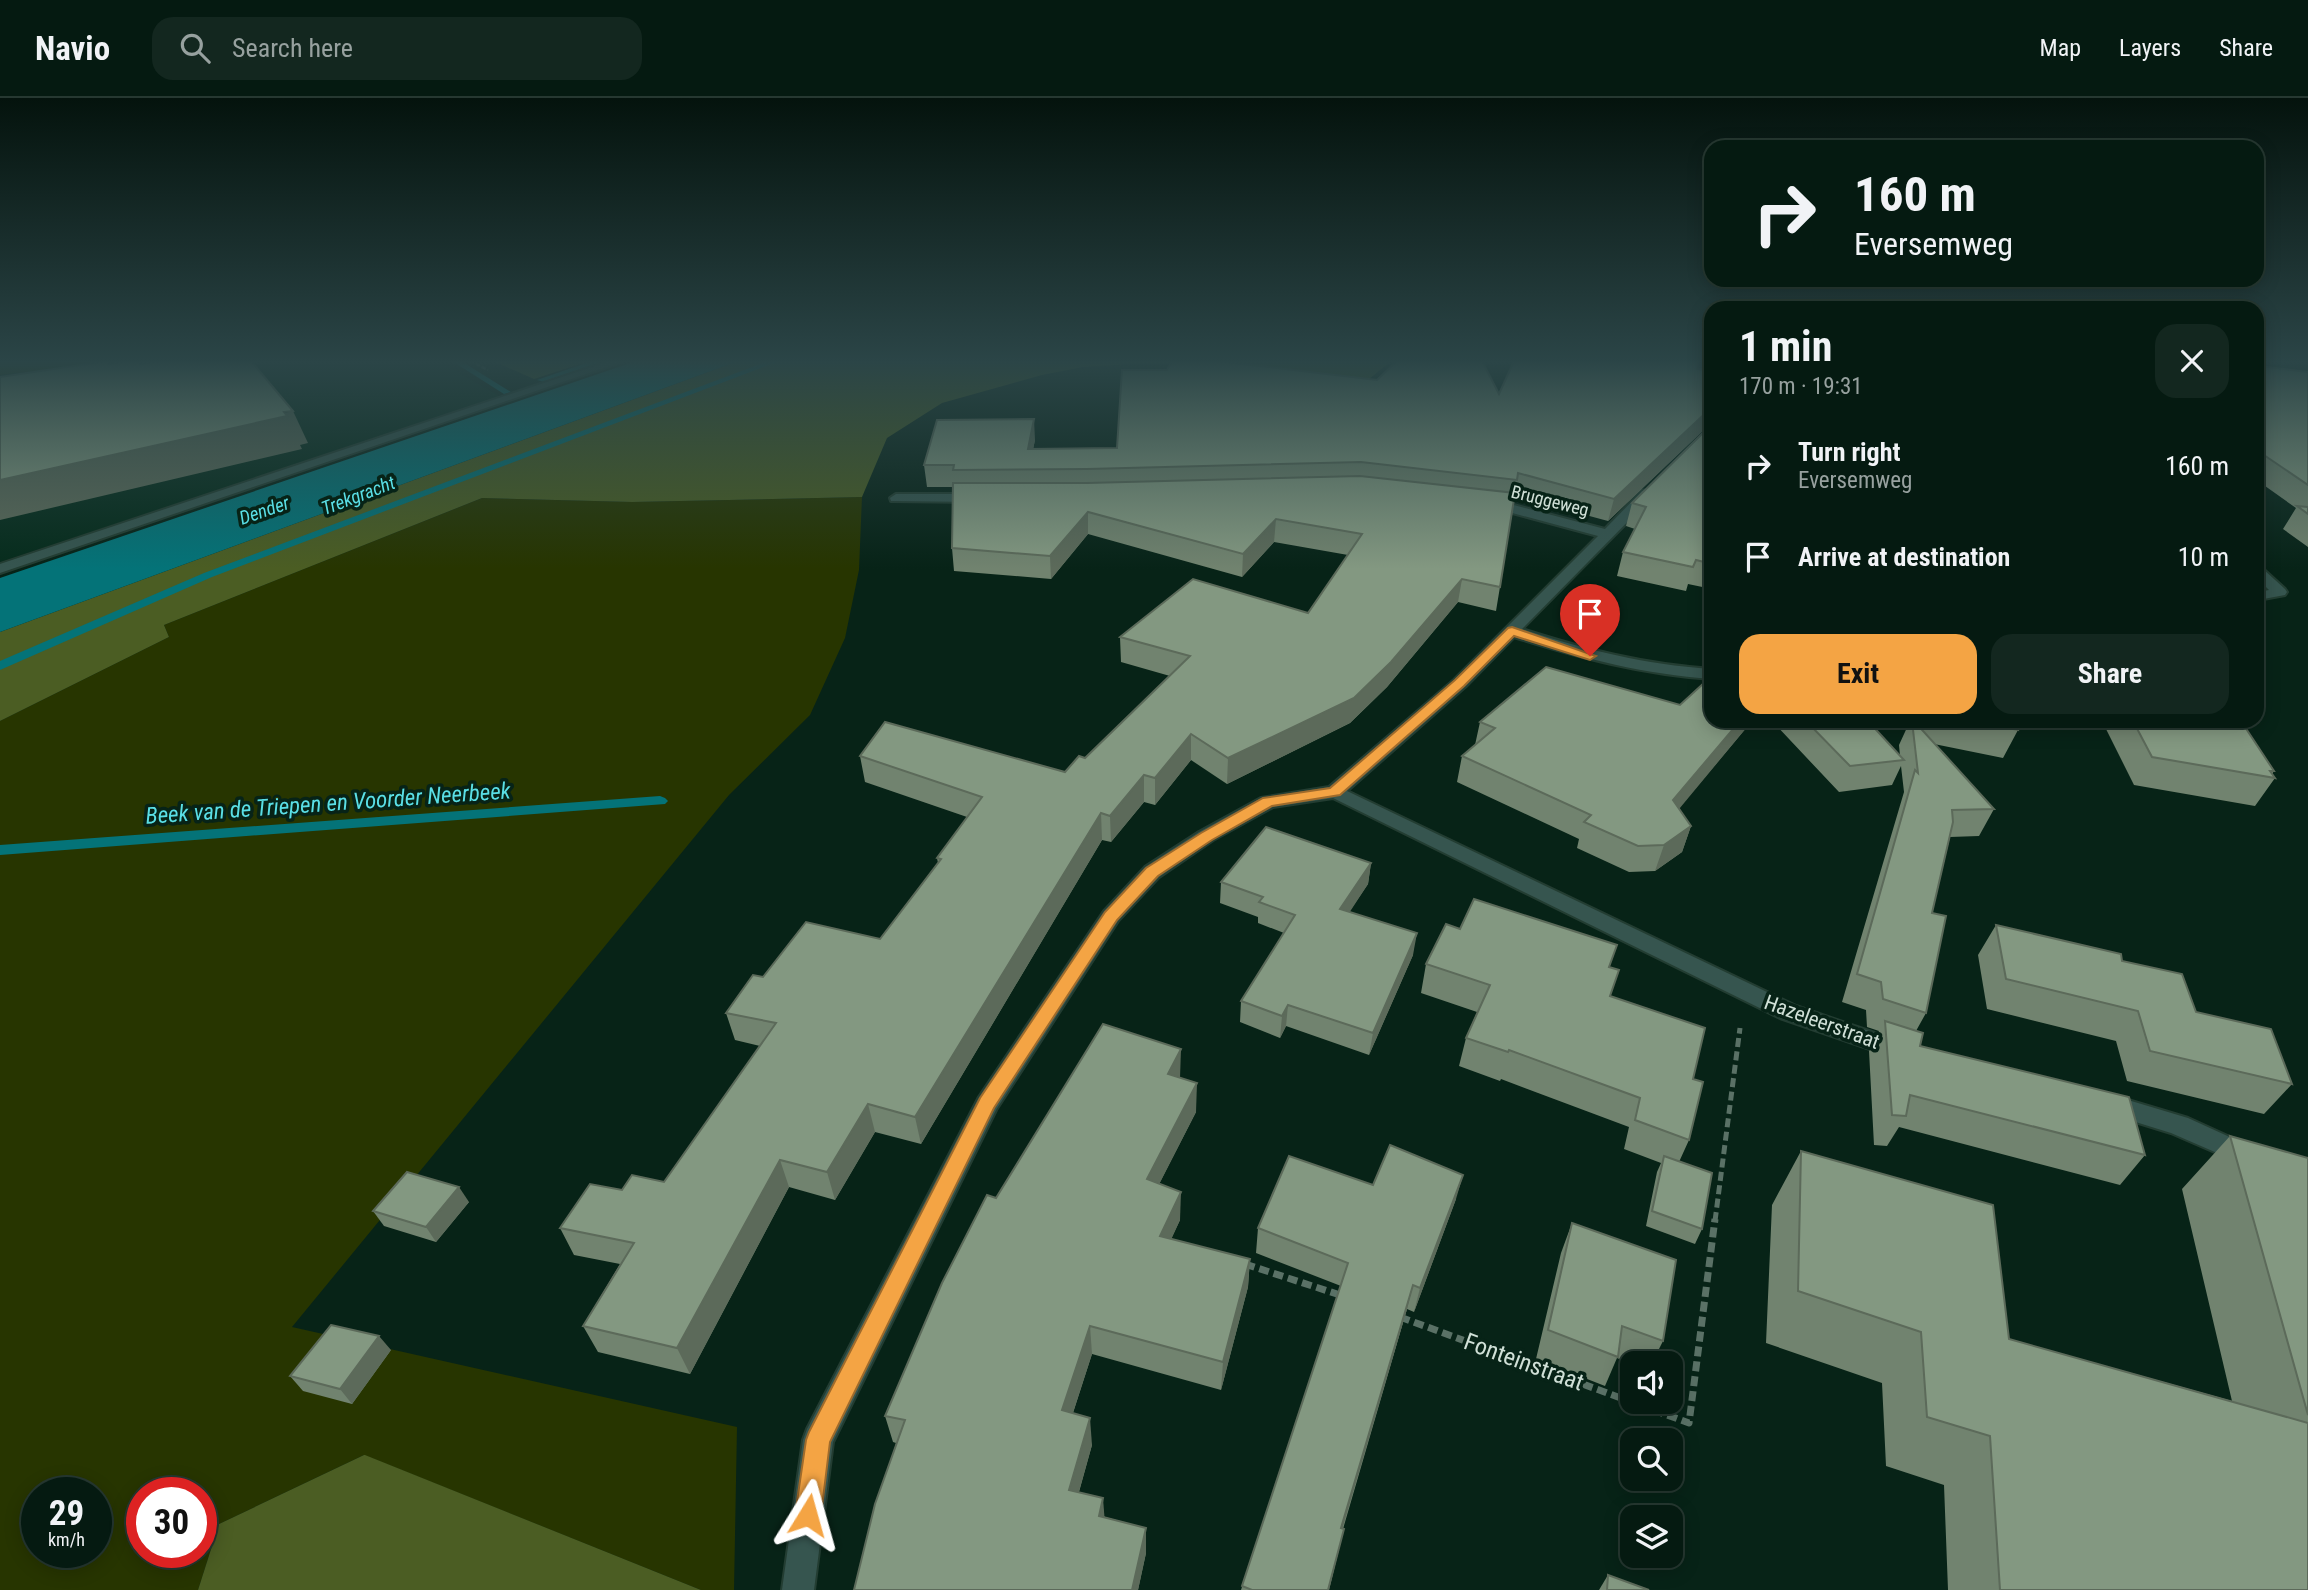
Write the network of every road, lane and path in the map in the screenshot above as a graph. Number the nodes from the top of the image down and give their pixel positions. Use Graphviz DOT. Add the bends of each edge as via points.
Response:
graph roads {
  1 [pos="412,431"];
  2 [pos="1655,485"];
  3 [pos="896,498"];
  4 [pos="992,499"];
  5 [pos="1479,504"];
  6 [pos="1608,534"];
  7 [pos="0,569"];
  8 [pos="2264,577"];
  9 [pos="2264,595"];
  10 [pos="1512,631"];
  11 [pos="1704,673"];
  12 [pos="1345,797"];
  13 [pos="1746,992"];
  14 [pos="1916,1055"];
  15 [pos="2092,1100"];
  16 [pos="2264,1166"];
  17 [pos="1237,1264"];
  18 [pos="1355,1301"];
  19 [pos="1394,1315"];
  20 [pos="798,1590"];
  1 -- 7 [label="street"];
  2 -- 6 [label="street"];
  3 -- 4 [label="street"];
  5 -- 6 [label="street, Bruggeweg"];
  6 -- 10 [label="street"];
  8 -- 9 [label="street" via="2280,592"];
  10 -- 11 [label="street" via="1590,656 1658,670"];
  10 -- 12 [label="street"];
  12 -- 13 [label="street, Hazeleerstraat"];
  12 -- 20 [label="street" via="1268,802 1152,872 1111,916 987,1104 818,1440"];
  13 -- 14 [label="street, Hazeleerstraat" via="1821,1024"];
  13 -- 19 [label="path, Fonteinstraat" via="1689,1423"];
  15 -- 16 [label="street" via="2146,1114 2231,1147"];
  17 -- 18 [label="path" via="1291,1277"];
}
